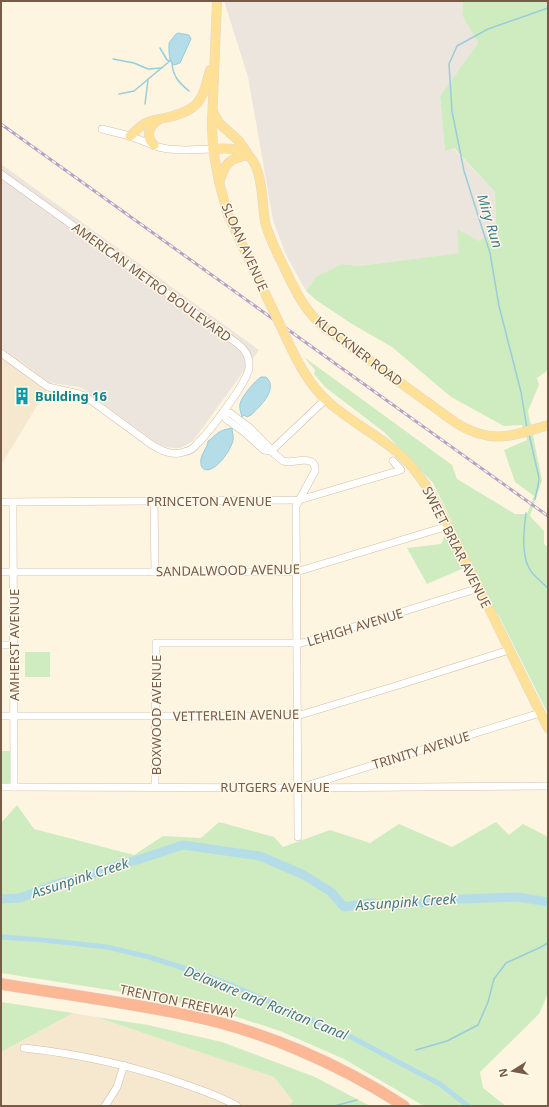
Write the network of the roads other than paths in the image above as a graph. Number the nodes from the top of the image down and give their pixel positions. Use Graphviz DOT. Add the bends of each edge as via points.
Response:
graph roads {
  1 [pos="216,3"];
  2 [pos="214,53"];
  3 [pos="213,112"];
  4 [pos="160,118"];
  5 [pos="102,130"];
  6 [pos="130,136"];
  7 [pos="154,145"];
  8 [pos="213,149"];
  9 [pos="249,156"];
  10 [pos="1,174"];
  11 [pos="219,182"];
  12 [pos="1,353"];
  13 [pos="326,399"];
  14 [pos="222,413"];
  15 [pos="548,425"];
  16 [pos="271,452"];
  17 [pos="393,461"];
  18 [pos="299,500"];
  19 [pos="154,501"];
  20 [pos="1,502"];
  21 [pos="13,502"];
  22 [pos="448,526"];
  23 [pos="1,572"];
  24 [pos="13,572"];
  25 [pos="155,572"];
  26 [pos="296,572"];
  27 [pos="479,588"];
  28 [pos="156,643"];
  29 [pos="296,644"];
  30 [pos="1,645"];
  31 [pos="14,645"];
  32 [pos="509,650"];
  33 [pos="540,713"];
  34 [pos="1,716"];
  35 [pos="14,716"];
  36 [pos="156,716"];
  37 [pos="296,716"];
  38 [pos="548,728"];
  39 [pos="548,786"];
  40 [pos="1,787"];
  41 [pos="14,787"];
  42 [pos="155,787"];
  43 [pos="300,788"];
  44 [pos="298,837"];
  45 [pos="1,984"];
  46 [pos="1,991"];
  47 [pos="24,1048"];
  48 [pos="124,1066"];
  49 [pos="105,1106"];
  50 [pos="237,1106"];
  51 [pos="392,1106"];
  52 [pos="404,1106"];
  1 -- 2 [label="main road, SLOAN AVENUE"];
  2 -- 3 [label="main road, SLOAN AVENUE"];
  2 -- 4 [label="main road" via="205,88 198,102 184,113"];
  3 -- 8 [label="main road, SLOAN AVENUE"];
  3 -- 9 [label="main road, KLOCKNER ROAD" via="221,125 239,141"];
  4 -- 6 [label="main road" via="145,123"];
  4 -- 7 [label="main road" via="149,130 149,138"];
  5 -- 6 [label="street"];
  6 -- 7 [label="street"];
  7 -- 8 [label="street" via="173,150"];
  8 -- 9 [label="main road" via="236,150"];
  8 -- 11 [label="main road, SLOAN AVENUE"];
  9 -- 11 [label="main road" via="230,161 224,167"];
  9 -- 15 [label="main road, KLOCKNER ROAD" via="258,173 270,236 296,293 317,321 456,423 477,434 501,437"];
  10 -- 14 [label="street, AMERICAN METRO BOULEVARD" via="241,346 248,357 248,370"];
  11 -- 13 [label="main road, SLOAN AVENUE, bridge" via="228,215 296,357 303,371"];
  12 -- 14 [label="street, AMERICAN METRO BOULEVARD" via="48,387 83,395 152,445 166,452 179,453 193,448"];
  13 -- 16 [label="street"];
  13 -- 22 [label="main road, SWEET BRIAR AVENUE" via="405,459 424,482"];
  14 -- 16 [label="street" via="264,450"];
  16 -- 18 [label="street" via="283,461 307,460 314,465 315,470"];
  17 -- 18 [label="street, PRINCETON AVENUE" via="401,470"];
  18 -- 19 [label="street, PRINCETON AVENUE"];
  18 -- 26 [label="street" via="296,506"];
  19 -- 21 [label="street, PRINCETON AVENUE"];
  19 -- 25 [label="street"];
  20 -- 21 [label="street, PRINCETON AVENUE"];
  21 -- 24 [label="street, AMHERST AVENUE"];
  22 -- 26 [label="street, SANDALWOOD AVENUE"];
  22 -- 27 [label="main road, SWEET BRIAR AVENUE"];
  23 -- 24 [label="street, SANDALWOOD AVENUE"];
  24 -- 25 [label="street, SANDALWOOD AVENUE"];
  24 -- 31 [label="street, AMHERST AVENUE"];
  25 -- 26 [label="street, SANDALWOOD AVENUE"];
  26 -- 29 [label="street"];
  27 -- 29 [label="street, LEHIGH AVENUE"];
  27 -- 32 [label="main road, SWEET BRIAR AVENUE"];
  28 -- 29 [label="street, LEHIGH AVENUE"];
  28 -- 36 [label="street, BOXWOOD AVENUE"];
  29 -- 37 [label="street"];
  30 -- 31 [label="street"];
  31 -- 35 [label="street, AMHERST AVENUE"];
  32 -- 33 [label="main road, SWEET BRIAR AVENUE"];
  32 -- 37 [label="street, VETTERLEIN AVENUE"];
  33 -- 38 [label="main road, SWEET BRIAR AVENUE"];
  33 -- 43 [label="street, TRINITY AVENUE"];
  34 -- 35 [label="street, VETTERLEIN AVENUE"];
  35 -- 36 [label="street, VETTERLEIN AVENUE"];
  35 -- 41 [label="street, AMHERST AVENUE"];
  36 -- 37 [label="street, VETTERLEIN AVENUE"];
  36 -- 42 [label="street, BOXWOOD AVENUE"];
  37 -- 43 [label="street"];
  39 -- 43 [label="street, RUTGERS AVENUE"];
  40 -- 41 [label="street, RUTGERS AVENUE"];
  41 -- 42 [label="street, RUTGERS AVENUE"];
  42 -- 43 [label="street, RUTGERS AVENUE"];
  43 -- 44 [label="street"];
  45 -- 52 [label="highway, TRENTON FREEWAY" via="157,1009 226,1024 291,1047 324,1062"];
  46 -- 51 [label="highway, TRENTON FREEWAY" via="186,1021 230,1032 321,1068"];
  47 -- 48 [label="street" via="87,1057"];
  48 -- 49 [label="street" via="117,1087"];
  48 -- 50 [label="street" via="182,1083"];
}
